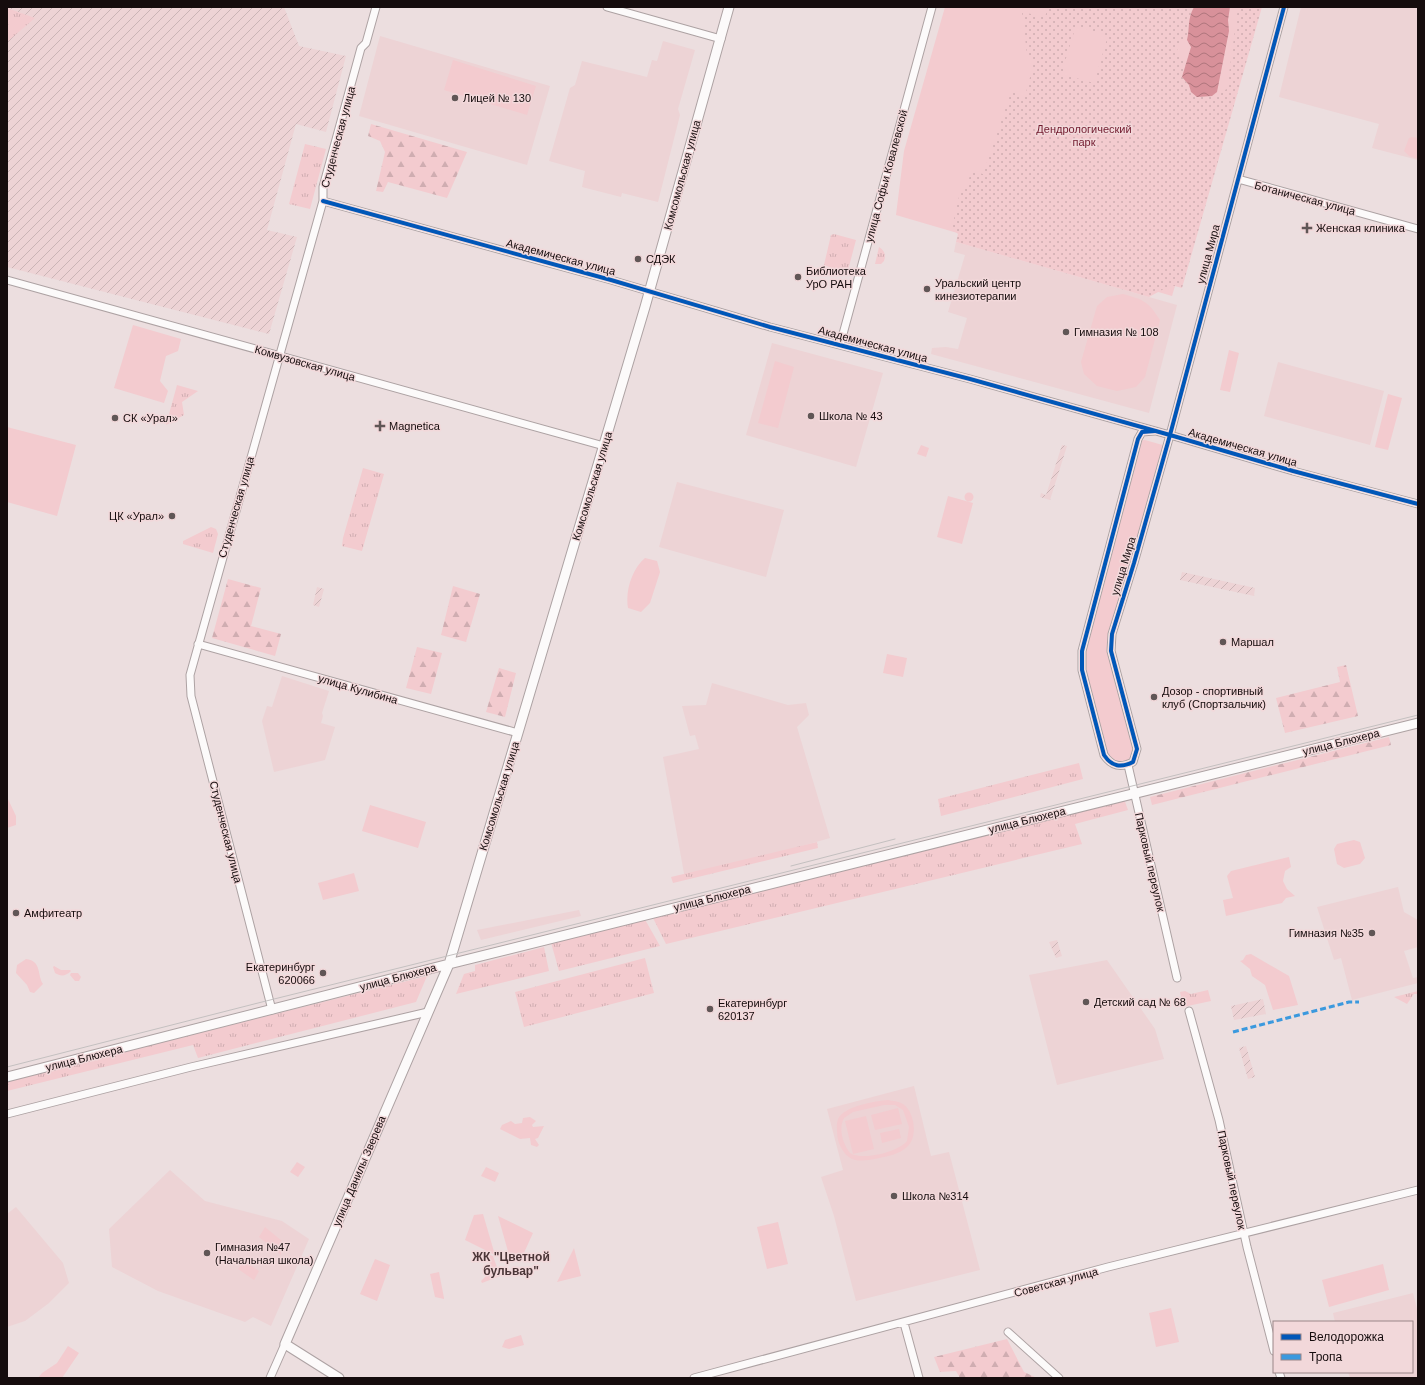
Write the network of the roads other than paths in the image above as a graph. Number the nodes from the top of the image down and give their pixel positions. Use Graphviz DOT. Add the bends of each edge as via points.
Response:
graph roads {
  1 [pos="376,7"];
  2 [pos="607,7"];
  3 [pos="729,7"];
  4 [pos="932,7"];
  5 [pos="1284,7"];
  6 [pos="721,39"];
  7 [pos="1238,179"];
  8 [pos="323,201"];
  9 [pos="1418,229"];
  10 [pos="7,280"];
  11 [pos="650,292"];
  12 [pos="840,345"];
  13 [pos="278,355"];
  14 [pos="1155,431"];
  15 [pos="1170,434"];
  16 [pos="604,446"];
  17 [pos="1418,504"];
  18 [pos="198,644"];
  19 [pos="1418,723"];
  20 [pos="518,733"];
  21 [pos="1128,765"];
  22 [pos="1134,793"];
  23 [pos="449,964"];
  24 [pos="1177,978"];
  25 [pos="272,1010"];
  26 [pos="1189,1010"];
  27 [pos="428,1012"];
  28 [pos="7,1077"];
  29 [pos="7,1114"];
  30 [pos="1418,1190"];
  31 [pos="1244,1232"];
  32 [pos="904,1323"];
  33 [pos="1008,1332"];
  34 [pos="285,1344"];
  35 [pos="1273,1347"];
  36 [pos="270,1378"];
  37 [pos="339,1378"];
  38 [pos="694,1378"];
  39 [pos="919,1378"];
  40 [pos="1060,1378"];
  1 -- 8 [label="street, Студенческая улица" via="366,43 361,48 323,187"];
  2 -- 6 [label="street"];
  3 -- 6 [label="main road, Комсомольская улица"];
  4 -- 12 [label="street, улица Софьи Ковалевской"];
  5 -- 7 [label="street, улица Мира"];
  6 -- 11 [label="main road, Комсомольская улица"];
  7 -- 9 [label="street, Ботаническая улица"];
  7 -- 15 [label="street, улица Мира"];
  8 -- 11 [label="street, Академическая улица"];
  8 -- 13 [label="street, Студенческая улица"];
  10 -- 13 [label="street, Комвузовская улица"];
  11 -- 12 [label="street, Академическая улица"];
  11 -- 16 [label="main road, Комсомольская улица"];
  12 -- 14 [label="street, Академическая улица"];
  13 -- 16 [label="street, Комвузовская улица"];
  13 -- 18 [label="street, Студенческая улица"];
  14 -- 15 [label="street, Академическая улица"];
  14 -- 21 [label="street, улица Мира" via="1142,432 1138,439 1082,651 1082,670 1104,755 1113,765"];
  15 -- 17 [label="street, Академическая улица" via="1293,471"];
  15 -- 21 [label="street, улица Мира" via="1110,644 1137,750 1134,762"];
  16 -- 20 [label="main road, Комсомольская улица"];
  18 -- 20 [label="street, улица Кулибина"];
  18 -- 25 [label="street, Студенческая улица" via="190,675 191,696"];
  19 -- 22 [label="main road, улица Блюхера"];
  20 -- 23 [label="main road, Комсомольская улица"];
  21 -- 22 [label="street"];
  22 -- 23 [label="main road, улица Блюхера"];
  22 -- 24 [label="street, Парковый переулок"];
  23 -- 25 [label="main road, улица Блюхера"];
  23 -- 27 [label="main road, улица Данилы Зверева"];
  25 -- 28 [label="main road, улица Блюхера"];
  26 -- 31 [label="street, Парковый переулок" via="1219,1120"];
  27 -- 29 [label="street" via="191,1067"];
  27 -- 34 [label="main road, улица Данилы Зверева"];
  30 -- 31 [label="street, Советская улица"];
  31 -- 32 [label="street, Советская улица"];
  31 -- 35 [label="street, Парковый переулок"];
  32 -- 38 [label="street, Советская улица" via="848,1338 834,1339"];
  32 -- 39 [label="street"];
  33 -- 40 [label="street"];
  34 -- 36 [label="street, улица Данилы Зверева"];
  34 -- 37 [label="main road"];
}
